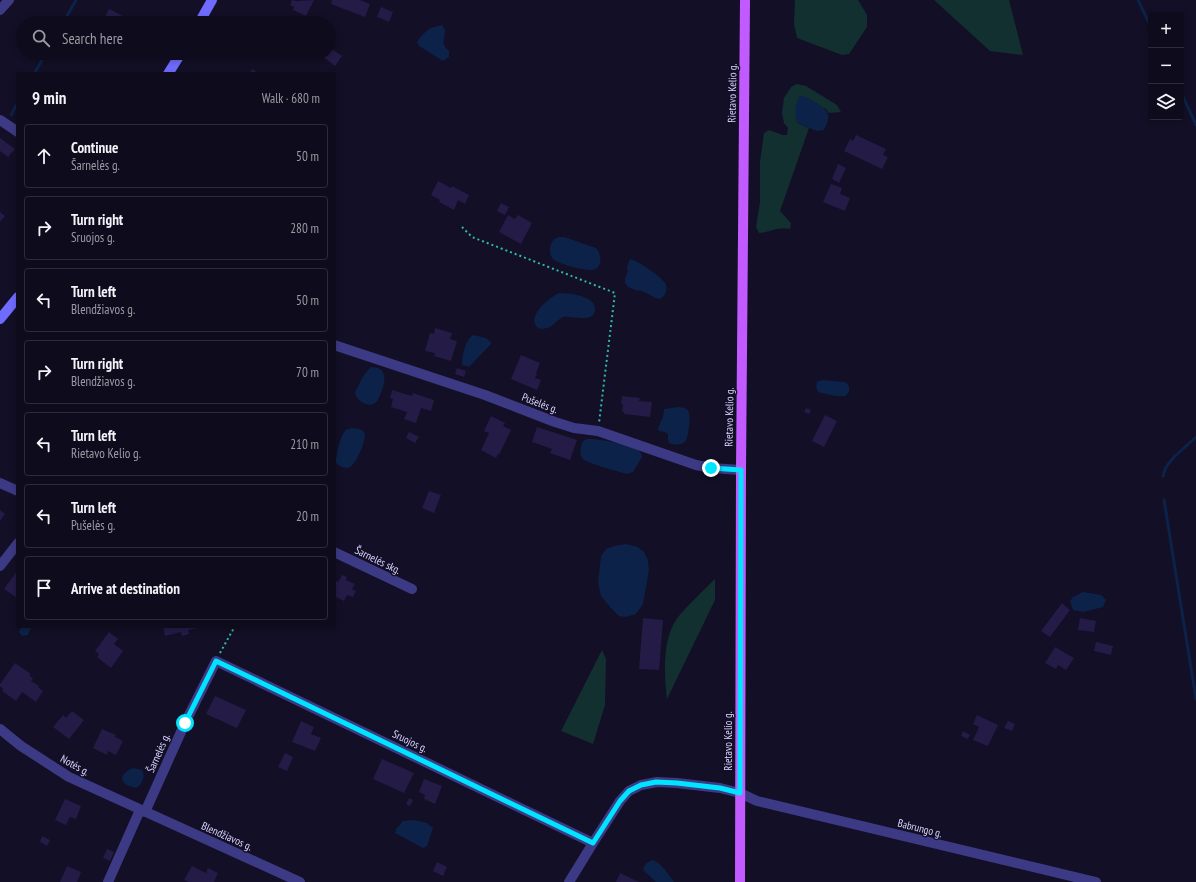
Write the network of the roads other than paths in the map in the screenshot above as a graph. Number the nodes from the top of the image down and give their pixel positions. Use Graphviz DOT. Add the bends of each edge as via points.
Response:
graph roads {
  1 [pos="9,0"];
  2 [pos="212,0"];
  3 [pos="745,0"];
  4 [pos="0,10"];
  5 [pos="203,16"];
  6 [pos="177,60"];
  7 [pos="169,72"];
  8 [pos="0,120"];
  9 [pos="16,131"];
  10 [pos="16,300"];
  11 [pos="0,319"];
  12 [pos="336,345"];
  13 [pos="741,470"];
  14 [pos="0,483"];
  15 [pos="16,490"];
  16 [pos="16,546"];
  17 [pos="336,553"];
  18 [pos="0,566"];
  19 [pos="412,589"];
  20 [pos="216,661"];
  21 [pos="0,729"];
  22 [pos="740,793"];
  23 [pos="142,811"];
  24 [pos="593,843"];
  25 [pos="108,882"];
  26 [pos="300,882"];
  27 [pos="569,882"];
  28 [pos="740,882"];
  29 [pos="1096,882"];
  1 -- 4 [label="street"];
  2 -- 5 [label="main road"];
  3 -- 13 [label="main road, Rietavo Kelio g."];
  6 -- 7 [label="main road"];
  8 -- 9 [label="street"];
  10 -- 11 [label="main road"];
  12 -- 13 [label="street, Pušelės g." via="574,428 598,431 696,465"];
  13 -- 22 [label="main road, Rietavo Kelio g."];
  14 -- 15 [label="street"];
  16 -- 18 [label="street"];
  17 -- 19 [label="street, Šarnelės skg."];
  20 -- 23 [label="street, Šarnelės g."];
  20 -- 24 [label="street, Sruojos g."];
  21 -- 23 [label="street, Notės g." via="69,777"];
  22 -- 24 [label="street" via="677,783 656,782 641,785 629,791 620,801"];
  22 -- 28 [label="main road, Rietavo Kelio g."];
  22 -- 29 [label="street, Babrungo g." via="757,801"];
  23 -- 25 [label="street, Šarnelės g."];
  23 -- 26 [label="street, Blendžiavos g."];
  24 -- 27 [label="street"];
}
